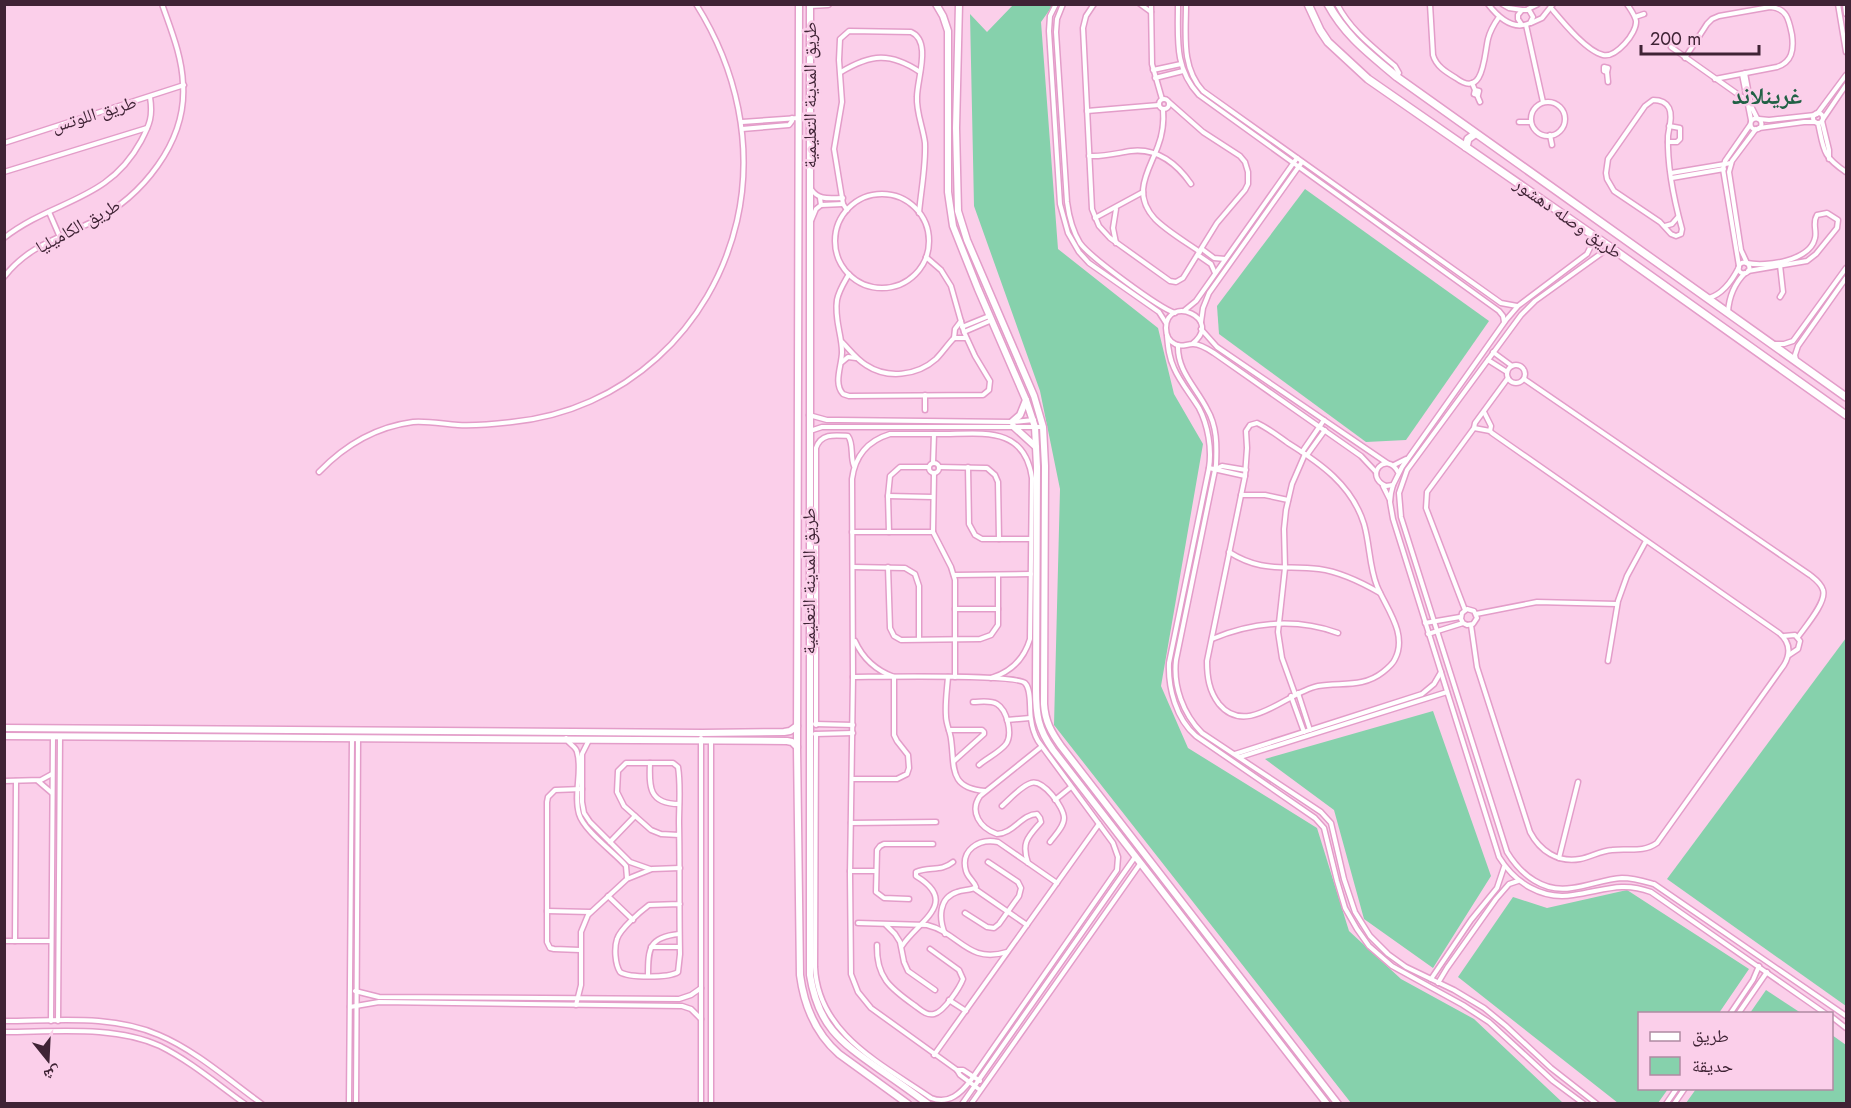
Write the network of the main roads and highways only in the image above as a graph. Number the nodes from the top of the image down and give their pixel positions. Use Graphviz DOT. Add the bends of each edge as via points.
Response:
graph roads {
  1 [pos="1308,4"];
  2 [pos="1328,4"];
  3 [pos="1452,118"];
  4 [pos="1443,131"];
  5 [pos="1475,134"];
  6 [pos="1466,147"];
  7 [pos="1846,397"];
  8 [pos="1846,415"];
  1 -- 4 [label="main road, طريق وصله دهشور" via="1320,30 1338,52 1368,79"];
  2 -- 3 [label="main road, طريق وصله دهشور" via="1357,44"];
  3 -- 4 [label="main road" via="1451,127"];
  3 -- 5 [label="main road, طريق وصله دهشور"];
  4 -- 6 [label="main road, طريق وصله دهشور"];
  5 -- 6 [label="main road" via="1467,139"];
  5 -- 7 [label="main road, طريق وصله دهشور"];
  6 -- 8 [label="main road, طريق وصله دهشور"];
}
